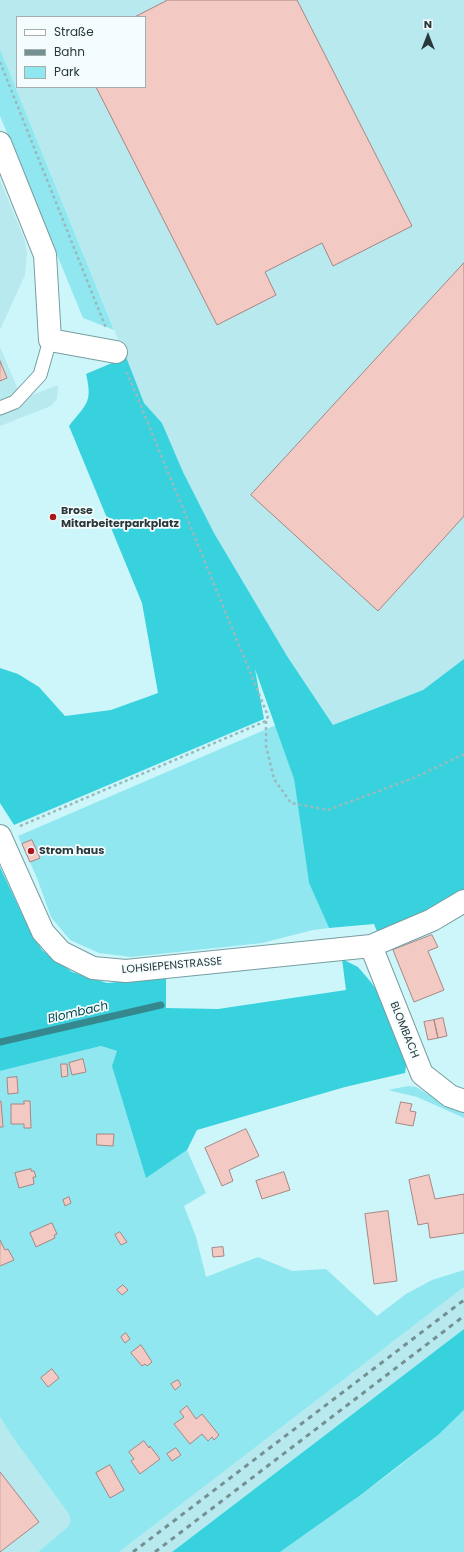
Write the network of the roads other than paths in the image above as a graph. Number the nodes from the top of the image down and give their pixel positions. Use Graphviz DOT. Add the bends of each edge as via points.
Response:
graph roads {
  1 [pos="0,143"];
  2 [pos="50,340"];
  3 [pos="116,352"];
  4 [pos="0,408"];
  5 [pos="7,832"];
  6 [pos="464,901"];
  7 [pos="371,946"];
  8 [pos="464,1101"];
  1 -- 2 [label="street" via="45,255"];
  2 -- 3 [label="street"];
  2 -- 4 [label="lane" via="40,375 15,402"];
  5 -- 7 [label="street, LOHSIEPENSTRASSE" via="43,932 61,952 93,968 126,971"];
  6 -- 7 [label="street" via="432,920"];
  7 -- 8 [label="street, BLOMBACH" via="422,1074 450,1096"];
}
